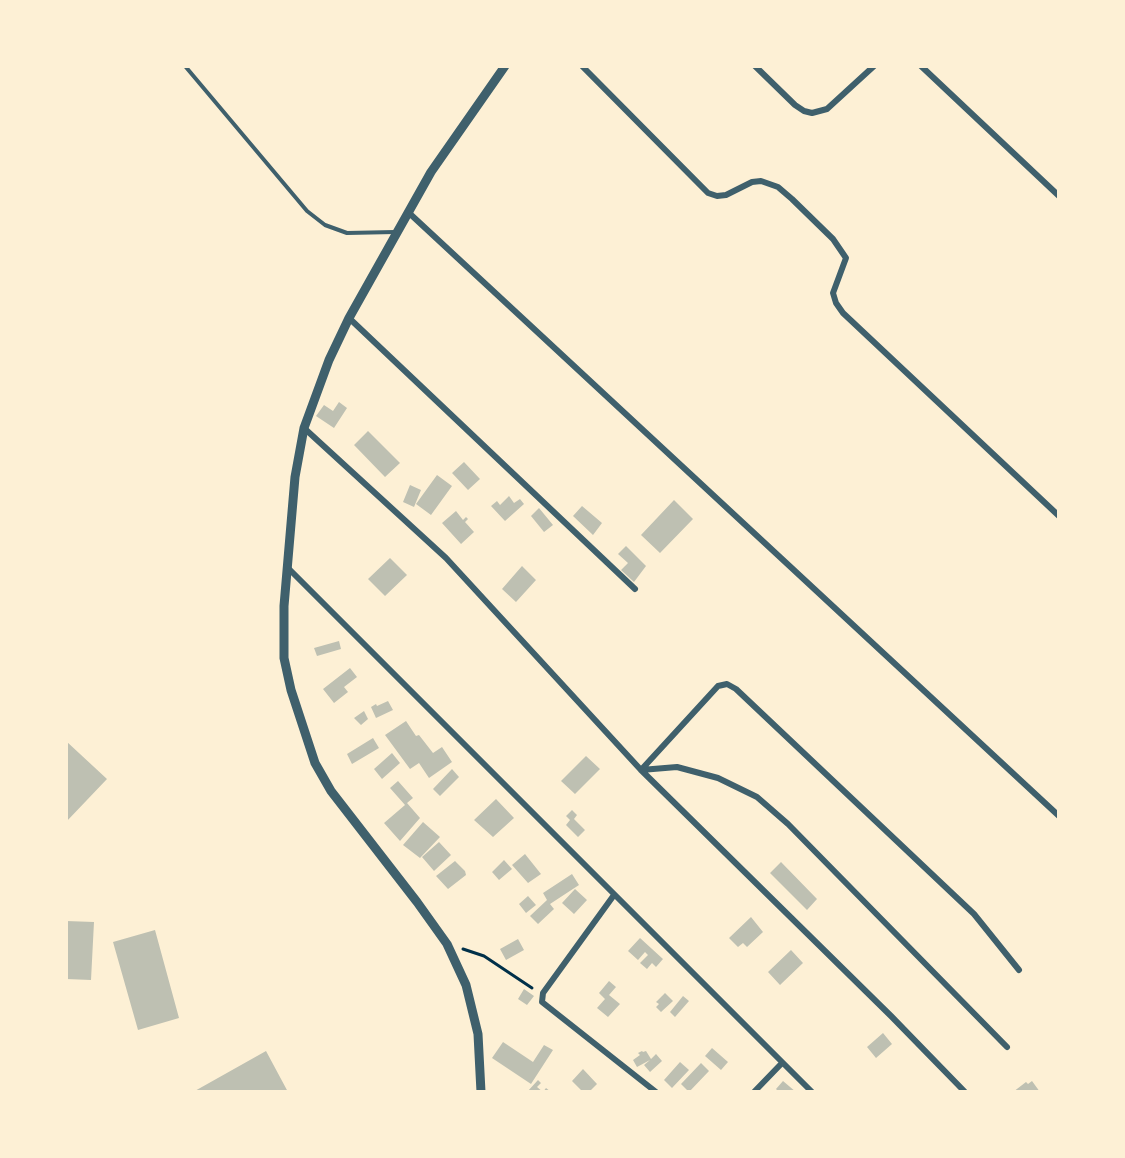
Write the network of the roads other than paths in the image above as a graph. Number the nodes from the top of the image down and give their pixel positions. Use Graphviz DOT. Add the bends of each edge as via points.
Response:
graph roads {
  1 [pos="184,66"];
  2 [pos="505,66"];
  3 [pos="582,66"];
  4 [pos="755,66"];
  5 [pos="874,66"];
  6 [pos="921,66"];
  7 [pos="1059,196"];
  8 [pos="408,212"];
  9 [pos="397,232"];
  10 [pos="349,318"];
  11 [pos="304,428"];
  12 [pos="1059,516"];
  13 [pos="288,568"];
  14 [pos="636,589"];
  15 [pos="641,770"];
  16 [pos="1059,816"];
  17 [pos="614,895"];
  18 [pos="1020,970"];
  19 [pos="1007,1047"];
  20 [pos="782,1063"];
  21 [pos="481,1092"];
  22 [pos="656,1092"];
  23 [pos="754,1092"];
  24 [pos="812,1092"];
  25 [pos="965,1092"];
  1 -- 9 [label="lane" via="307,212 325,225 347,233"];
  2 -- 8 [label="street"];
  3 -- 12 [label="street" via="708,193 726,195 761,181 778,187 792,199 833,239 846,258 833,293 843,313"];
  4 -- 5 [label="street" via="795,105 812,113 827,109"];
  6 -- 7 [label="street"];
  8 -- 9 [label="street"];
  8 -- 16 [label="street"];
  9 -- 10 [label="street"];
  10 -- 11 [label="street"];
  10 -- 14 [label="street"];
  11 -- 13 [label="street" via="295,477"];
  11 -- 15 [label="street" via="446,558"];
  13 -- 17 [label="street"];
  13 -- 21 [label="street" via="284,658 315,763 331,791 447,944 466,985 478,1034"];
  15 -- 18 [label="street" via="718,686 727,684 974,914"];
  15 -- 19 [label="street" via="677,767 718,778 757,797"];
  15 -- 25 [label="street"];
  17 -- 20 [label="street"];
  17 -- 22 [label="street" via="543,993 542,1002"];
  20 -- 23 [label="street"];
  20 -- 24 [label="street"];
}
